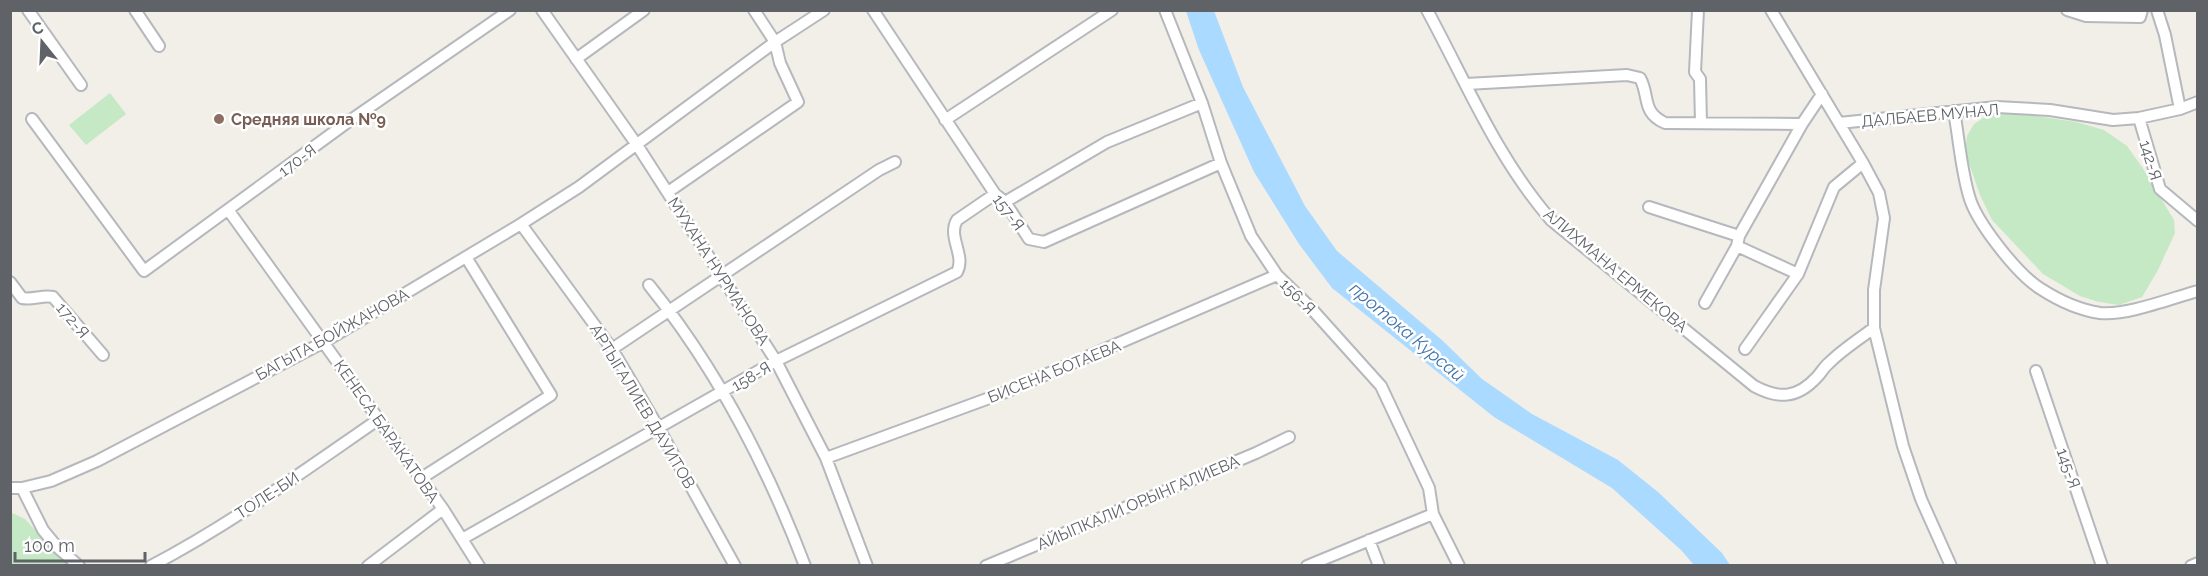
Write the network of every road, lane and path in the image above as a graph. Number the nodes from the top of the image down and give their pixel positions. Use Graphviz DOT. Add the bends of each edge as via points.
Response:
graph roads {
  1 [pos="28,10"];
  2 [pos="135,10"];
  3 [pos="510,10"];
  4 [pos="542,10"];
  5 [pos="644,10"];
  6 [pos="754,10"];
  7 [pos="873,10"];
  8 [pos="1112,10"];
  9 [pos="1165,10"];
  10 [pos="1427,10"];
  11 [pos="1698,10"];
  12 [pos="1771,10"];
  13 [pos="2067,10"];
  14 [pos="2142,10"];
  15 [pos="2157,10"];
  16 [pos="820,12"];
  17 [pos="775,42"];
  18 [pos="159,46"];
  19 [pos="576,59"];
  20 [pos="1466,84"];
  21 [pos="81,85"];
  22 [pos="1822,94"];
  23 [pos="2198,102"];
  24 [pos="1202,103"];
  25 [pos="2180,109"];
  26 [pos="1954,111"];
  27 [pos="2139,118"];
  28 [pos="32,119"];
  29 [pos="945,120"];
  30 [pos="1701,123"];
  31 [pos="1839,123"];
  32 [pos="1802,124"];
  33 [pos="637,145"];
  34 [pos="895,162"];
  35 [pos="1221,163"];
  36 [pos="1863,163"];
  37 [pos="668,192"];
  38 [pos="995,194"];
  39 [pos="1005,202"];
  40 [pos="1650,207"];
  41 [pos="229,211"];
  42 [pos="2198,221"];
  43 [pos="521,224"];
  44 [pos="1738,241"];
  45 [pos="466,257"];
  46 [pos="1798,274"];
  47 [pos="1277,275"];
  48 [pos="722,276"];
  49 [pos="10,282"];
  50 [pos="649,285"];
  51 [pos="2198,291"];
  52 [pos="1705,303"];
  53 [pos="670,311"];
  54 [pos="1874,328"];
  55 [pos="324,342"];
  56 [pos="612,349"];
  57 [pos="1745,349"];
  58 [pos="103,355"];
  59 [pos="776,361"];
  60 [pos="2036,371"];
  61 [pos="723,392"];
  62 [pos="379,419"];
  63 [pos="658,427"];
  64 [pos="1289,437"];
  65 [pos="826,458"];
  66 [pos="420,479"];
  67 [pos="16,488"];
  68 [pos="443,508"];
  69 [pos="1433,514"];
  70 [pos="462,539"];
  71 [pos="1369,540"];
  72 [pos="2198,563"];
  73 [pos="79,566"];
  74 [pos="151,566"];
  75 [pos="368,566"];
  76 [pos="479,566"];
  77 [pos="735,566"];
  78 [pos="805,566"];
  79 [pos="867,566"];
  80 [pos="986,566"];
  81 [pos="1307,566"];
  82 [pos="1379,566"];
  83 [pos="1459,566"];
  84 [pos="1951,566"];
  85 [pos="2102,566"];
  86 [pos="2191,566"];
  1 -- 21 [label="street"];
  2 -- 18 [label="street"];
  3 -- 41 [label="street, 170-Я" via="345,124"];
  4 -- 19 [label="street, МУХАНА НУРМАНОВА"];
  5 -- 19 [label="street"];
  6 -- 17 [label="street"];
  7 -- 29 [label="street, 157-Я"];
  8 -- 29 [label="street"];
  9 -- 24 [label="street, 156-Я"];
  10 -- 20 [label="street, АЛИХМАНА ЕРМЕКОВА"];
  11 -- 30 [label="street" via="1695,72 1700,79"];
  12 -- 22 [label="street"];
  13 -- 14 [label="street" via="2086,15 2140,17"];
  15 -- 25 [label="street"];
  16 -- 17 [label="street, БАГЫТА БОЙЖАНОВА"];
  17 -- 33 [label="street, БАГЫТА БОЙЖАНОВА"];
  17 -- 37 [label="street" via="798,102"];
  19 -- 33 [label="street, МУХАНА НУРМАНОВА"];
  20 -- 30 [label="street" via="1627,75 1640,78 1649,111 1656,119 1665,123"];
  20 -- 54 [label="street, АЛИХМАНА ЕРМЕКОВА" via="1512,169 1551,220 1754,386 1767,393 1788,396 1803,389 1828,363"];
  22 -- 31 [label="street"];
  22 -- 32 [label="street"];
  23 -- 25 [label="street, ДАЛБАЕВ МУНАЛ"];
  24 -- 35 [label="street, 156-Я"];
  24 -- 39 [label="street" via="1107,142"];
  25 -- 27 [label="street, ДАЛБАЕВ МУНАЛ"];
  26 -- 27 [label="street, ДАЛБАЕВ МУНАЛ" via="1997,107 2113,120"];
  26 -- 31 [label="street, ДАЛБАЕВ МУНАЛ"];
  26 -- 51 [label="street" via="1969,198 2010,261 2039,288 2069,304 2101,313 2131,310"];
  27 -- 42 [label="street, 142-Я" via="2160,189"];
  28 -- 41 [label="street, 170-Я" via="144,271"];
  29 -- 38 [label="street, 157-Я"];
  30 -- 32 [label="street"];
  31 -- 36 [label="street"];
  32 -- 44 [label="street"];
  33 -- 37 [label="street, МУХАНА НУРМАНОВА"];
  33 -- 43 [label="street, БАГЫТА БОЙЖАНОВА"];
  34 -- 48 [label="street"];
  35 -- 39 [label="street, 157-Я" via="1044,242 1029,239"];
  35 -- 47 [label="street, 156-Я" via="1251,236"];
  36 -- 46 [label="street" via="1834,187"];
  36 -- 54 [label="street" via="1879,194 1884,218 1874,290"];
  37 -- 48 [label="street, МУХАНА НУРМАНОВА"];
  38 -- 39 [label="street, 157-Я"];
  38 -- 59 [label="street, 158-Я" via="953,226 960,262 957,272"];
  40 -- 44 [label="street"];
  41 -- 55 [label="street, КЕНЕСА БАРАКАТОВА"];
  43 -- 45 [label="street, БАГЫТА БОЙЖАНОВА"];
  43 -- 56 [label="street, АРТЫГАЛИЕВ ДАУИТОВ"];
  44 -- 46 [label="street"];
  44 -- 52 [label="street"];
  45 -- 55 [label="street, БАГЫТА БОЙЖАНОВА"];
  45 -- 66 [label="street" via="551,395"];
  46 -- 57 [label="street"];
  47 -- 65 [label="street, БИСЕНА БОТАЕВА" via="1003,393"];
  47 -- 69 [label="street, 156-Я" via="1381,386 1429,488"];
  48 -- 53 [label="street"];
  48 -- 59 [label="street, МУХАНА НУРМАНОВА"];
  49 -- 58 [label="street, 172-Я" via="22,298 53,297"];
  50 -- 53 [label="street"];
  53 -- 56 [label="street"];
  53 -- 61 [label="street"];
  54 -- 84 [label="street" via="1903,446"];
  55 -- 62 [label="street, КЕНЕСА БАРАКАТОВА"];
  55 -- 67 [label="street, БАГЫТА БОЙЖАНОВА" via="97,461 51,481"];
  56 -- 63 [label="street, АРТЫГАЛИЕВ ДАУИТОВ"];
  59 -- 61 [label="street, 158-Я"];
  59 -- 65 [label="street, МУХАНА НУРМАНОВА"];
  60 -- 85 [label="street, 145-Я"];
  61 -- 63 [label="street, 158-Я"];
  61 -- 78 [label="street" via="784,511"];
  62 -- 66 [label="street, КЕНЕСА БАРАКАТОВА"];
  62 -- 74 [label="street, ТОЛЕ-БИ" via="273,492"];
  63 -- 70 [label="street, 158-Я"];
  63 -- 77 [label="street, АРТЫГАЛИЕВ ДАУИТОВ"];
  64 -- 80 [label="street, АЙЫПКАЛИ ОРЫНГАЛИЕВА"];
  65 -- 79 [label="street, МУХАНА НУРМАНОВА"];
  66 -- 68 [label="street, КЕНЕСА БАРАКАТОВА"];
  67 -- 73 [label="street" via="43,530"];
  68 -- 70 [label="street, КЕНЕСА БАРАКАТОВА"];
  68 -- 75 [label="street"];
  69 -- 71 [label="street"];
  69 -- 83 [label="street, 156-Я"];
  70 -- 76 [label="street, КЕНЕСА БАРАКАТОВА"];
  71 -- 81 [label="street"];
  71 -- 82 [label="street"];
  72 -- 86 [label="street"];
}
